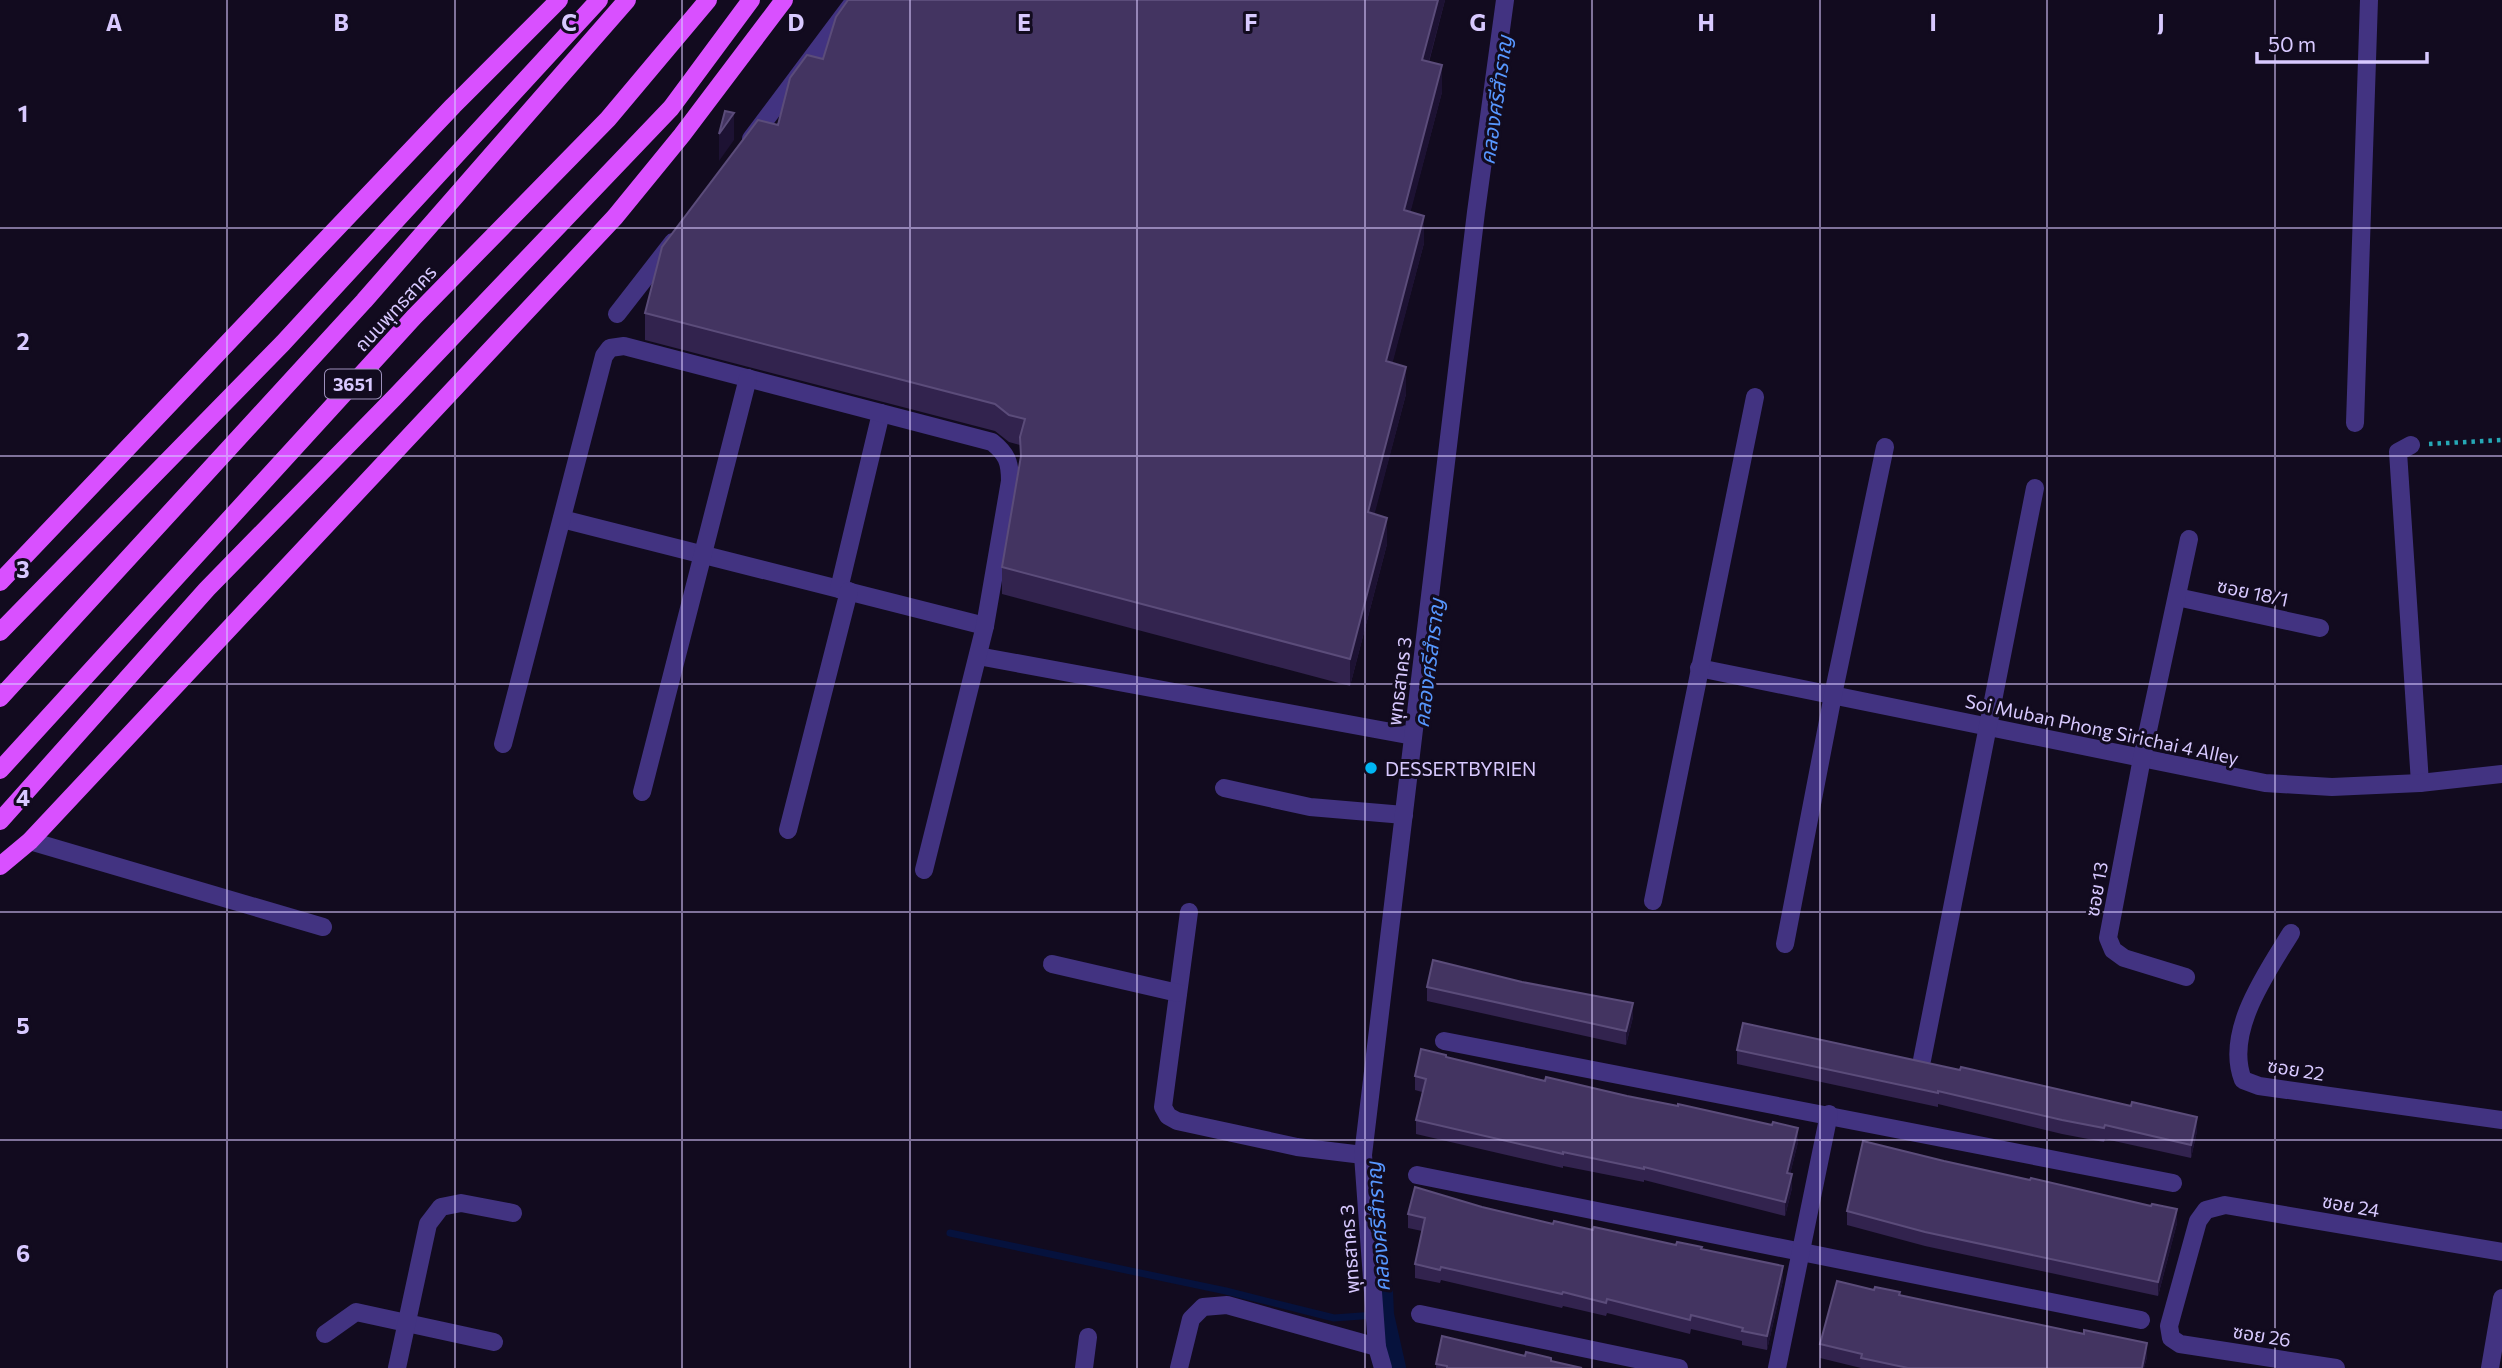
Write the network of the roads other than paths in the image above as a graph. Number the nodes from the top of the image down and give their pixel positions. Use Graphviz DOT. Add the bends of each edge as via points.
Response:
graph roads {
  1 [pos="559,0"];
  2 [pos="598,0"];
  3 [pos="627,0"];
  4 [pos="708,0"];
  5 [pos="751,0"];
  6 [pos="784,0"];
  7 [pos="855,0"];
  8 [pos="1505,0"];
  9 [pos="2369,0"];
  10 [pos="740,153"];
  11 [pos="683,228"];
  12 [pos="617,314"];
  13 [pos="748,378"];
  14 [pos="1755,397"];
  15 [pos="881,413"];
  16 [pos="2356,424"];
  17 [pos="2411,445"];
  18 [pos="1885,447"];
  19 [pos="2035,488"];
  20 [pos="562,519"];
  21 [pos="2189,539"];
  22 [pos="704,554"];
  23 [pos="0,582"];
  24 [pos="844,590"];
  25 [pos="2177,597"];
  26 [pos="985,626"];
  27 [pos="2320,628"];
  28 [pos="0,632"];
  29 [pos="978,656"];
  30 [pos="1699,668"];
  31 [pos="1833,695"];
  32 [pos="0,698"];
  33 [pos="1986,726"];
  34 [pos="1413,736"];
  35 [pos="503,744"];
  36 [pos="2142,758"];
  37 [pos="0,769"];
  38 [pos="2502,775"];
  39 [pos="2420,783"];
  40 [pos="1224,788"];
  41 [pos="642,792"];
  42 [pos="1404,815"];
  43 [pos="0,821"];
  44 [pos="788,831"];
  45 [pos="30,841"];
  46 [pos="0,866"];
  47 [pos="924,870"];
  48 [pos="1653,901"];
  49 [pos="1189,912"];
  50 [pos="323,927"];
  51 [pos="2291,933"];
  52 [pos="1785,944"];
  53 [pos="1052,964"];
  54 [pos="2186,977"];
  55 [pos="1178,993"];
  56 [pos="1444,1041"];
  57 [pos="1922,1060"];
  58 [pos="1829,1114"];
  59 [pos="2502,1120"];
  60 [pos="1363,1156"];
  61 [pos="1417,1175"];
  62 [pos="2173,1183"];
  63 [pos="513,1213"];
  64 [pos="1800,1252"];
  65 [pos="2502,1252"];
  66 [pos="2502,1298"];
  67 [pos="1420,1314"];
  68 [pos="2141,1320"];
  69 [pos="407,1324"];
  70 [pos="325,1334"];
  71 [pos="1088,1337"];
  72 [pos="494,1342"];
  73 [pos="2180,1344"];
  74 [pos="1377,1347"];
  75 [pos="397,1368"];
  76 [pos="1084,1368"];
  77 [pos="1179,1368"];
  78 [pos="1383,1368"];
  79 [pos="1679,1368"];
  80 [pos="1777,1368"];
  81 [pos="2336,1368"];
  82 [pos="2490,1368"];
  1 -- 23 [label="main road"];
  2 -- 28 [label="main road" via="283,343"];
  3 -- 32 [label="main road, ถนนพุทธสาคร / 3651" via="364,301"];
  4 -- 37 [label="main road, ถนนพุทธสาคร / 3651" via="608,119 414,317"];
  5 -- 43 [label="main road" via="671,108 207,589"];
  6 -- 45 [label="main road" via="615,216"];
  7 -- 10 [label="street"];
  8 -- 34 [label="street, พุทธสาคร 3"];
  9 -- 16 [label="street"];
  11 -- 12 [label="street"];
  13 -- 15 [label="street"];
  13 -- 20 [label="street" via="624,346 610,348 604,356"];
  13 -- 22 [label="street"];
  14 -- 30 [label="street"];
  15 -- 24 [label="street"];
  15 -- 26 [label="street" via="992,442 1004,451 1010,481"];
  17 -- 39 [label="street" via="2398,452"];
  18 -- 31 [label="street"];
  19 -- 33 [label="street"];
  20 -- 22 [label="street"];
  20 -- 35 [label="street"];
  21 -- 25 [label="street, ซอย 13"];
  22 -- 24 [label="street"];
  22 -- 41 [label="street"];
  24 -- 26 [label="street"];
  24 -- 44 [label="street"];
  25 -- 27 [label="street, ซอย 18/1"];
  25 -- 36 [label="street, ซอย 13"];
  26 -- 29 [label="street"];
  29 -- 34 [label="street"];
  29 -- 47 [label="street"];
  30 -- 31 [label="street, Soi Muban Phong Sirichai 4 Alley"];
  30 -- 48 [label="street"];
  31 -- 33 [label="street, Soi Muban Phong Sirichai 4 Alley"];
  31 -- 52 [label="street"];
  33 -- 36 [label="street, Soi Muban Phong Sirichai 4 Alley"];
  33 -- 57 [label="street"];
  34 -- 42 [label="street, พุทธสาคร 3"];
  36 -- 39 [label="street, Soi Muban Phong Sirichai 4 Alley" via="2265,783 2332,787"];
  36 -- 54 [label="street, ซอย 13" via="2108,938 2113,950 2124,958"];
  38 -- 39 [label="street, Soi Muban Phong Sirichai 4 Alley"];
  40 -- 42 [label="street" via="1310,807"];
  42 -- 60 [label="street, พุทธสาคร 3"];
  45 -- 46 [label="main road"];
  45 -- 50 [label="street"];
  49 -- 55 [label="street"];
  51 -- 59 [label="street, ซอย 22" via="2245,1015 2238,1066 2243,1080"];
  53 -- 55 [label="street"];
  55 -- 60 [label="street" via="1163,1107 1168,1116 1297,1147"];
  56 -- 58 [label="street"];
  58 -- 62 [label="street"];
  58 -- 64 [label="street"];
  60 -- 74 [label="street, พุทธสาคร 3"];
  61 -- 64 [label="street"];
  63 -- 69 [label="street" via="461,1203 441,1207 428,1224"];
  64 -- 68 [label="street"];
  64 -- 80 [label="street"];
  65 -- 73 [label="street, ซอย 24" via="2225,1205 2206,1210 2197,1221 2169,1326 2171,1338"];
  66 -- 82 [label="street"];
  67 -- 79 [label="street"];
  69 -- 70 [label="street" via="356,1312"];
  69 -- 72 [label="street"];
  69 -- 75 [label="street"];
  71 -- 76 [label="street"];
  73 -- 81 [label="street, ซอย 26"];
  74 -- 77 [label="street" via="1227,1305 1203,1307 1191,1319"];
  74 -- 78 [label="street, พุทธสาคร 3"];
}
